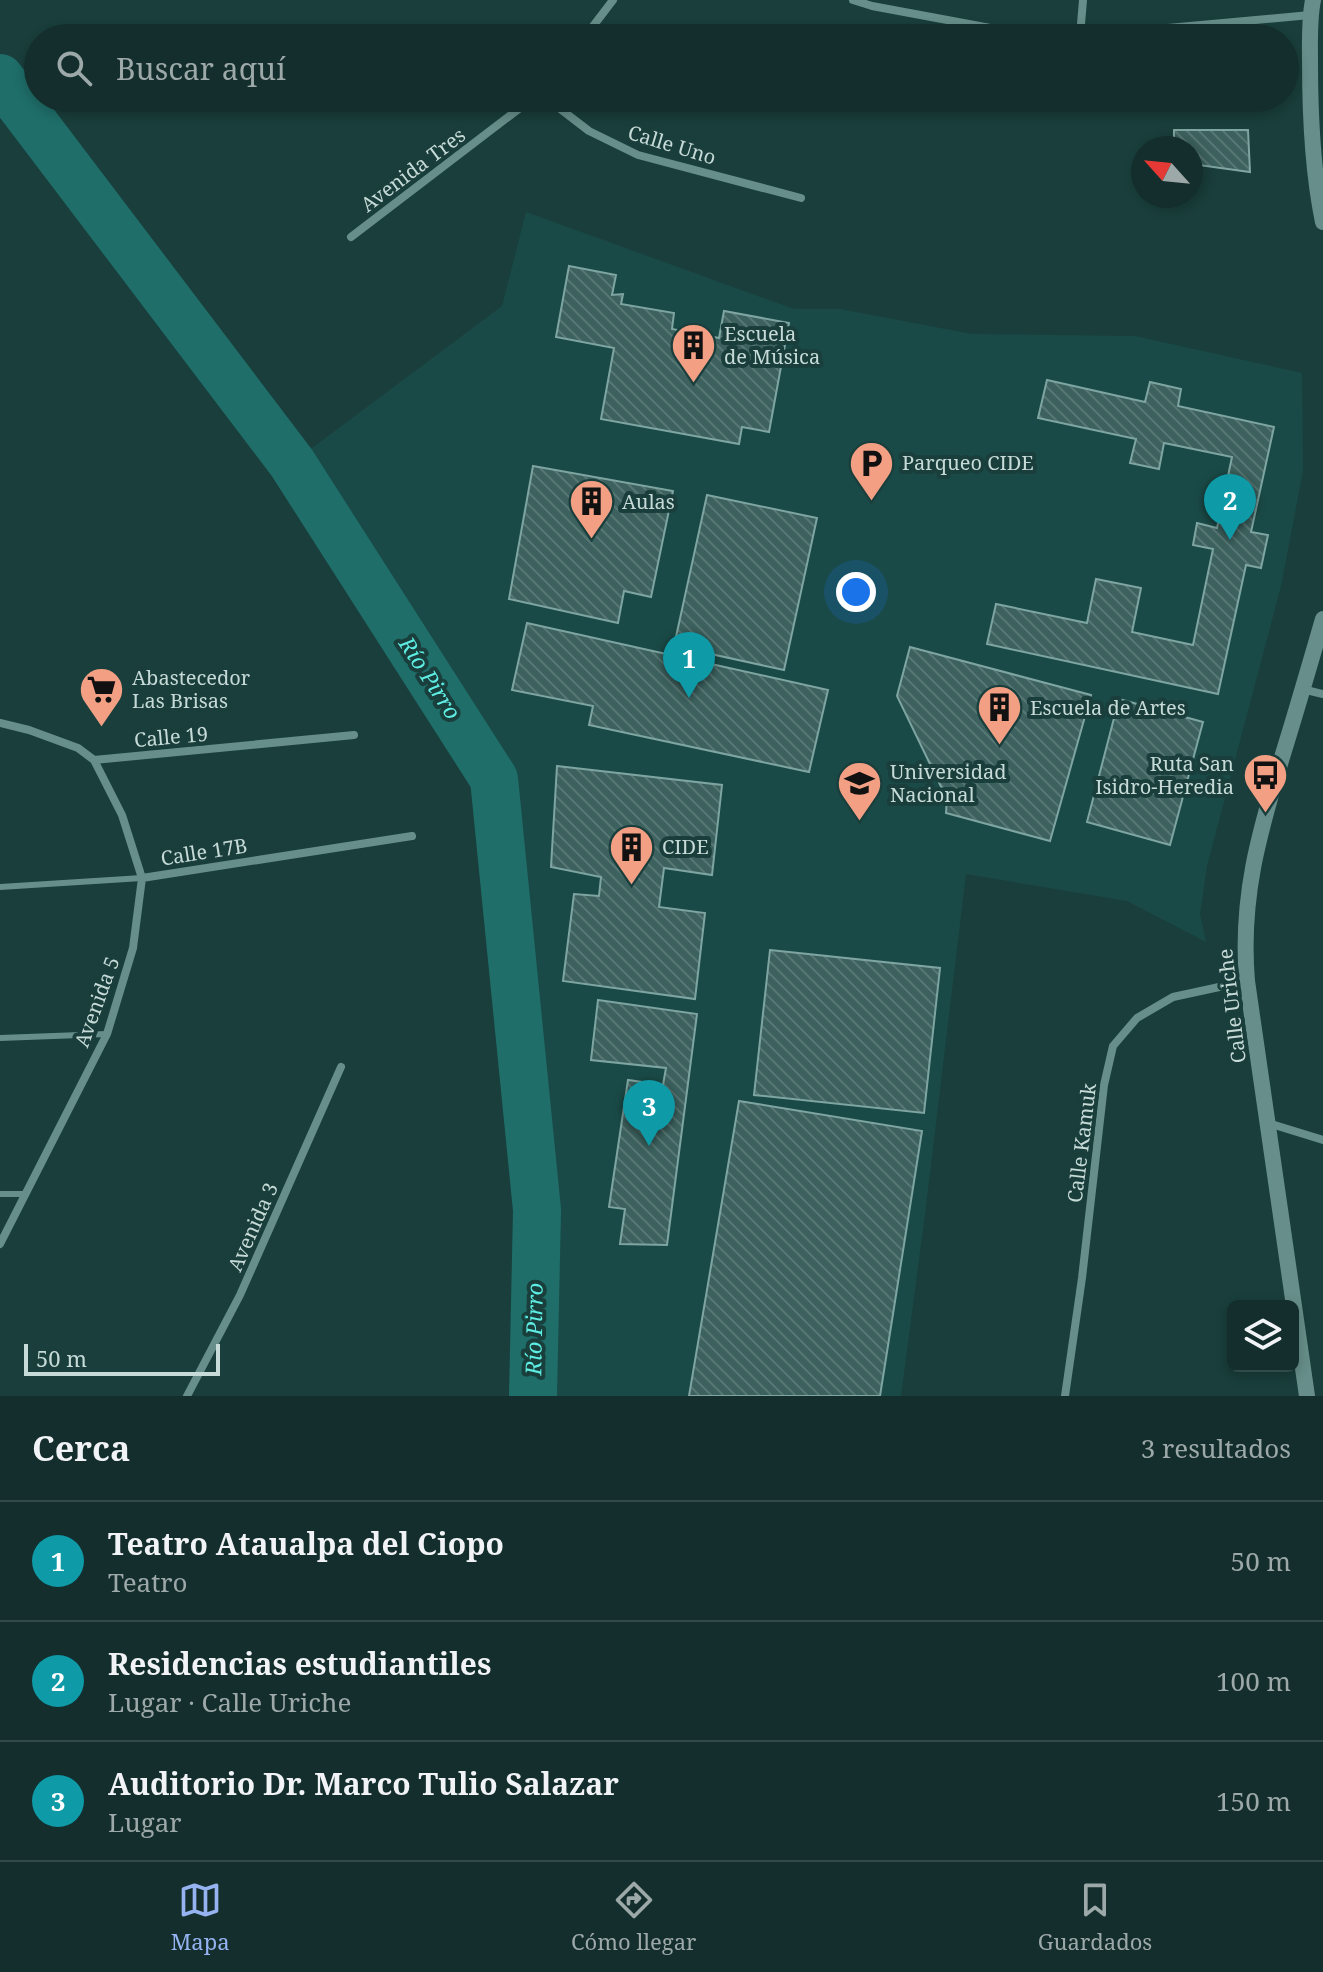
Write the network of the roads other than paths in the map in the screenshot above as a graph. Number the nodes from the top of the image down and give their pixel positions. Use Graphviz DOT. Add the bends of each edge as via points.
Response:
graph roads {
  1 [pos="613,0"];
  2 [pos="853,0"];
  3 [pos="1083,0"];
  4 [pos="872,3"];
  5 [pos="1312,8"];
  6 [pos="595,24"];
  7 [pos="972,24"];
  8 [pos="1081,24"];
  9 [pos="1179,24"];
  10 [pos="515,112"];
  11 [pos="564,112"];
  12 [pos="801,198"];
  13 [pos="1323,222"];
  14 [pos="351,237"];
  15 [pos="1323,619"];
  16 [pos="1302,689"];
  17 [pos="1323,694"];
  18 [pos="0,723"];
  19 [pos="354,735"];
  20 [pos="94,760"];
  21 [pos="412,836"];
  22 [pos="142,878"];
  23 [pos="0,887"];
  24 [pos="1247,981"];
  25 [pos="107,1034"];
  26 [pos="0,1038"];
  27 [pos="341,1067"];
  28 [pos="1268,1123"];
  29 [pos="1323,1140"];
  30 [pos="0,1194"];
  31 [pos="25,1194"];
  32 [pos="0,1244"];
  33 [pos="187,1396"];
  34 [pos="1065,1396"];
  35 [pos="1307,1396"];
  1 -- 6 [label="street"];
  2 -- 4 [label="street"];
  3 -- 8 [label="street"];
  4 -- 7 [label="street"];
  5 -- 9 [label="street"];
  5 -- 13 [label="main road" via="1310,104"];
  10 -- 14 [label="street, Avenida Tres"];
  11 -- 12 [label="street, Calle Uno" via="638,155"];
  15 -- 16 [label="main road, Calle Uriche"];
  16 -- 17 [label="street"];
  16 -- 24 [label="main road, Calle Uriche" via="1250,879"];
  18 -- 20 [label="street" via="78,748"];
  19 -- 20 [label="street, Calle 19"];
  20 -- 22 [label="street, Avenida 5" via="122,815"];
  21 -- 22 [label="street, Calle 17B"];
  22 -- 23 [label="lane, Calle 17B"];
  22 -- 25 [label="street, Avenida 5" via="133,948"];
  24 -- 28 [label="main road, Calle Uriche"];
  24 -- 34 [label="street, Calle Kamuk" via="1173,997 1137,1018 1113,1046"];
  25 -- 26 [label="lane"];
  25 -- 31 [label="street, Avenida 5"];
  27 -- 33 [label="street, Avenida 3" via="240,1295"];
  28 -- 29 [label="street"];
  28 -- 35 [label="main road, Calle Uriche"];
  30 -- 31 [label="lane"];
  31 -- 32 [label="street, Avenida 5"];
}
